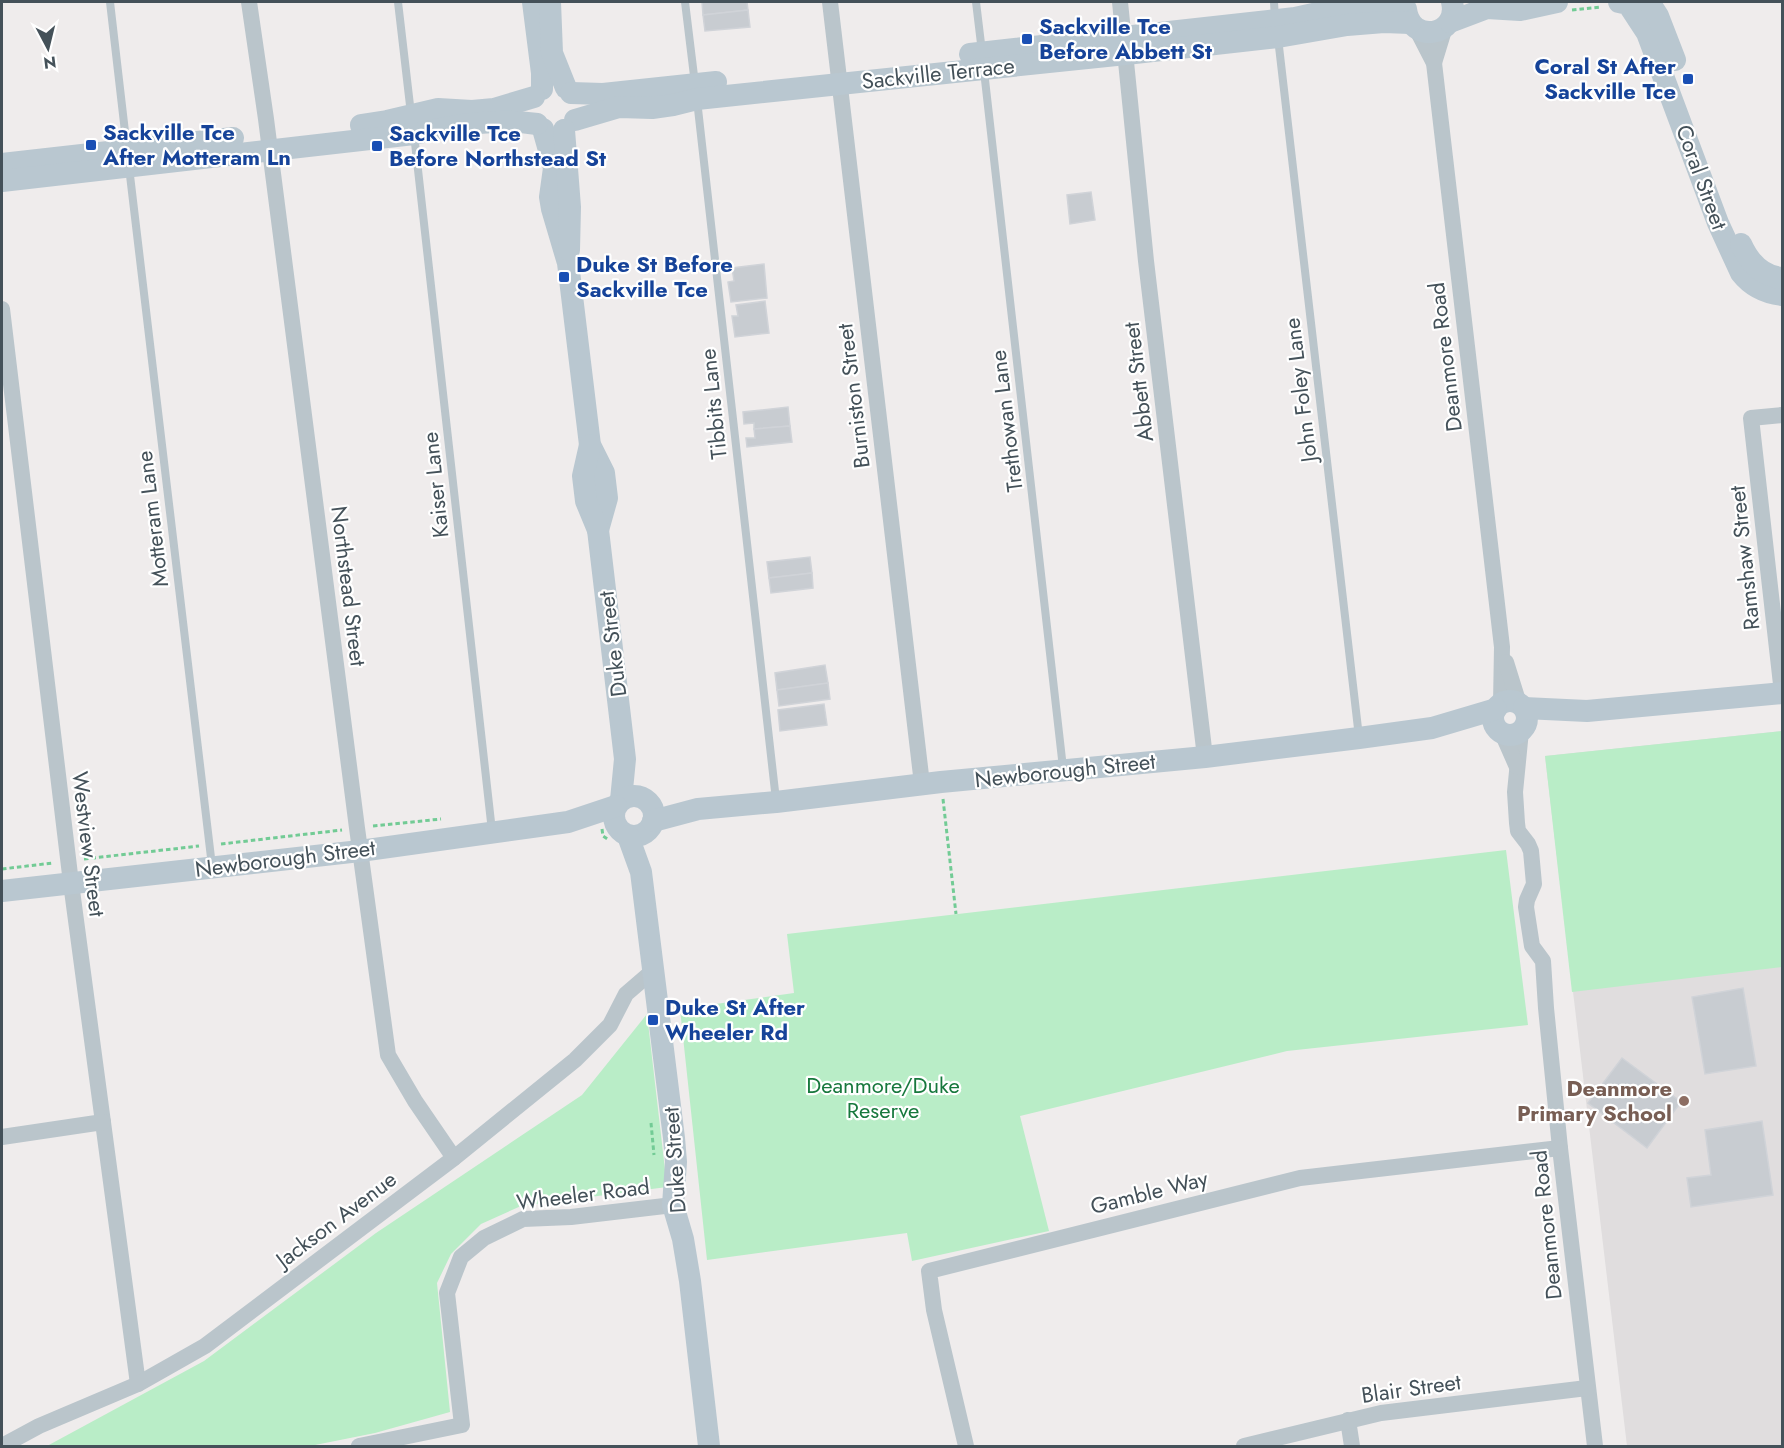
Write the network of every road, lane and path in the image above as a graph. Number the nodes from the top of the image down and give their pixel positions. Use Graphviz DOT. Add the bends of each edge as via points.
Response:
graph roads {
  1 [pos="110,2"];
  2 [pos="249,2"];
  3 [pos="398,2"];
  4 [pos="533,2"];
  5 [pos="550,2"];
  6 [pos="685,2"];
  7 [pos="830,2"];
  8 [pos="976,2"];
  9 [pos="1120,2"];
  10 [pos="1401,2"];
  11 [pos="1632,2"];
  12 [pos="1563,6"];
  13 [pos="1449,17"];
  14 [pos="1411,18"];
  15 [pos="1276,19"];
  16 [pos="1125,46"];
  17 [pos="983,60"];
  18 [pos="1434,63"];
  19 [pos="838,76"];
  20 [pos="568,91"];
  21 [pos="696,91"];
  22 [pos="538,93"];
  23 [pos="412,125"];
  24 [pos="555,126"];
  25 [pos="269,142"];
  26 [pos="128,158"];
  27 [pos="2,164"];
  28 [pos="2,181"];
  29 [pos="1782,278"];
  30 [pos="1782,295"];
  31 [pos="2,309"];
  32 [pos="1782,415"];
  33 [pos="1782,693"];
  34 [pos="1511,718"];
  35 [pos="1359,738"];
  36 [pos="1205,757"];
  37 [pos="625,759"];
  38 [pos="1064,771"];
  39 [pos="931,783"];
  40 [pos="776,802"];
  41 [pos="619,803"];
  42 [pos="445,818"];
  43 [pos="568,822"];
  44 [pos="631,823"];
  45 [pos="357,828"];
  46 [pos="492,831"];
  47 [pos="360,850"];
  48 [pos="211,856"];
  49 [pos="2,868"];
  50 [pos="70,872"];
  51 [pos="2,891"];
  52 [pos="956,914"];
  53 [pos="655,969"];
  54 [pos="650,1112"];
  55 [pos="103,1122"];
  56 [pos="2,1137"];
  57 [pos="1560,1148"];
  58 [pos="454,1158"];
  59 [pos="655,1158"];
  60 [pos="673,1205"];
  61 [pos="138,1384"];
  62 [pos="1587,1388"];
  63 [pos="1348,1420"];
  64 [pos="2,1446"];
  65 [pos="359,1446"];
  66 [pos="709,1446"];
  67 [pos="966,1446"];
  68 [pos="1244,1446"];
  69 [pos="1352,1446"];
  70 [pos="1595,1446"];
  1 -- 26 [label="lane, Motteram Lane"];
  2 -- 25 [label="street, Northstead Street"];
  3 -- 23 [label="lane, Kaiser Lane"];
  4 -- 22 [label="main road" via="542,73"];
  5 -- 20 [label="main road" via="552,53"];
  6 -- 21 [label="lane, Tibbits Lane"];
  7 -- 19 [label="street, Burniston Street"];
  8 -- 17 [label="lane, Trethowan Lane"];
  9 -- 16 [label="street, Abbett Street"];
  10 -- 15 [label="main road, Sackville Terrace" via="1381,10 1340,8"];
  11 -- 12 [label="path" via="1610,10"];
  11 -- 29 [label="main road" via="1658,16 1744,250 1759,269"];
  11 -- 30 [label="main road, Coral Street" via="1736,264 1754,286"];
  12 -- 13 [label="main road, Sackville Terrace" via="1487,8"];
  13 -- 14 [label="main road, Sackville Terrace" via="1431,33"];
  13 -- 18 [label="street, Deanmore Road"];
  14 -- 15 [label="main road, Sackville Terrace" via="1347,25"];
  14 -- 18 [label="street, Deanmore Road"];
  15 -- 16 [label="main road, Sackville Terrace"];
  15 -- 35 [label="lane, John Foley Lane"];
  16 -- 17 [label="main road, Sackville Terrace"];
  16 -- 36 [label="street, Abbett Street" via="1146,261"];
  17 -- 19 [label="main road, Sackville Terrace"];
  17 -- 38 [label="lane, Trethowan Lane"];
  18 -- 34 [label="street, Deanmore Road"];
  19 -- 21 [label="main road, Sackville Terrace"];
  19 -- 39 [label="street, Burniston Street"];
  20 -- 21 [label="main road, Sackville Terrace"];
  20 -- 22 [label="main road" via="554,86"];
  20 -- 24 [label="main road" via="578,106"];
  21 -- 24 [label="main road, Sackville Terrace" via="673,105 619,106"];
  21 -- 40 [label="lane, Tibbits Lane"];
  22 -- 23 [label="main road, Sackville Terrace" via="494,109 427,110"];
  22 -- 24 [label="main road" via="531,111"];
  23 -- 24 [label="main road, Sackville Terrace" via="513,121"];
  23 -- 25 [label="main road, Sackville Terrace"];
  23 -- 46 [label="lane, Kaiser Lane"];
  24 -- 37 [label="main road, Duke Street" via="550,197 568,263 590,445 604,473 607,498 598,530"];
  25 -- 26 [label="main road, Sackville Terrace"];
  25 -- 45 [label="street, Northstead Street"];
  26 -- 27 [label="main road, Sackville Terrace"];
  26 -- 28 [label="main road, Sackville Terrace"];
  26 -- 48 [label="lane, Motteram Lane"];
  31 -- 50 [label="street, Westview Street"];
  32 -- 33 [label="street, Ramshaw Street" via="1751,418"];
  33 -- 34 [label="main road, Newborough Street"];
  34 -- 35 [label="main road, Newborough Street"];
  34 -- 57 [label="street, Deanmore Road" via="1518,768 1518,831 1531,851 1534,884 1526,907 1532,946 1543,962"];
  35 -- 36 [label="main road, Newborough Street"];
  36 -- 38 [label="main road, Newborough Street"];
  37 -- 41 [label="main road, Duke Street"];
  37 -- 44 [label="main road, Duke Street"];
  38 -- 39 [label="main road, Newborough Street"];
  39 -- 40 [label="main road, Newborough Street"];
  39 -- 52 [label="path"];
  40 -- 44 [label="main road, Newborough Street" via="698,809"];
  41 -- 43 [label="main road, Newborough Street"];
  41 -- 44 [label="main road, Duke Street" via="614,819"];
  42 -- 45 [label="path"];
  43 -- 44 [label="main road, Newborough Street"];
  43 -- 46 [label="main road, Newborough Street"];
  44 -- 53 [label="main road, Duke Street"];
  45 -- 47 [label="street, Northstead Street"];
  45 -- 48 [label="path"];
  46 -- 47 [label="main road, Newborough Street"];
  47 -- 48 [label="main road, Newborough Street"];
  47 -- 58 [label="street, Northstead Street" via="388,1055"];
  48 -- 50 [label="main road, Newborough Street"];
  48 -- 50 [label="path"];
  49 -- 50 [label="path"];
  50 -- 51 [label="main road, Newborough Street"];
  50 -- 55 [label="street, Westview Street"];
  53 -- 58 [label="street, Jackson Avenue" via="627,994 610,1025 575,1060"];
  53 -- 60 [label="main road, Duke Street" via="676,1162"];
  54 -- 59 [label="path"];
  55 -- 56 [label="street"];
  55 -- 61 [label="street, Westview Street"];
  57 -- 62 [label="street, Deanmore Road"];
  57 -- 67 [label="street, Gamble Way" via="1300,1178 929,1271 934,1310"];
  58 -- 61 [label="street, Jackson Avenue" via="205,1346"];
  60 -- 65 [label="street, Wheeler Road" via="523,1219 484,1238 460,1257 447,1293 462,1425"];
  60 -- 66 [label="main road, Duke Street" via="690,1281"];
  61 -- 64 [label="street, Jackson Avenue"];
  62 -- 63 [label="street, Blair Street"];
  62 -- 70 [label="street, Deanmore Road"];
  63 -- 68 [label="street, Blair Street"];
  63 -- 69 [label="street"];
}
